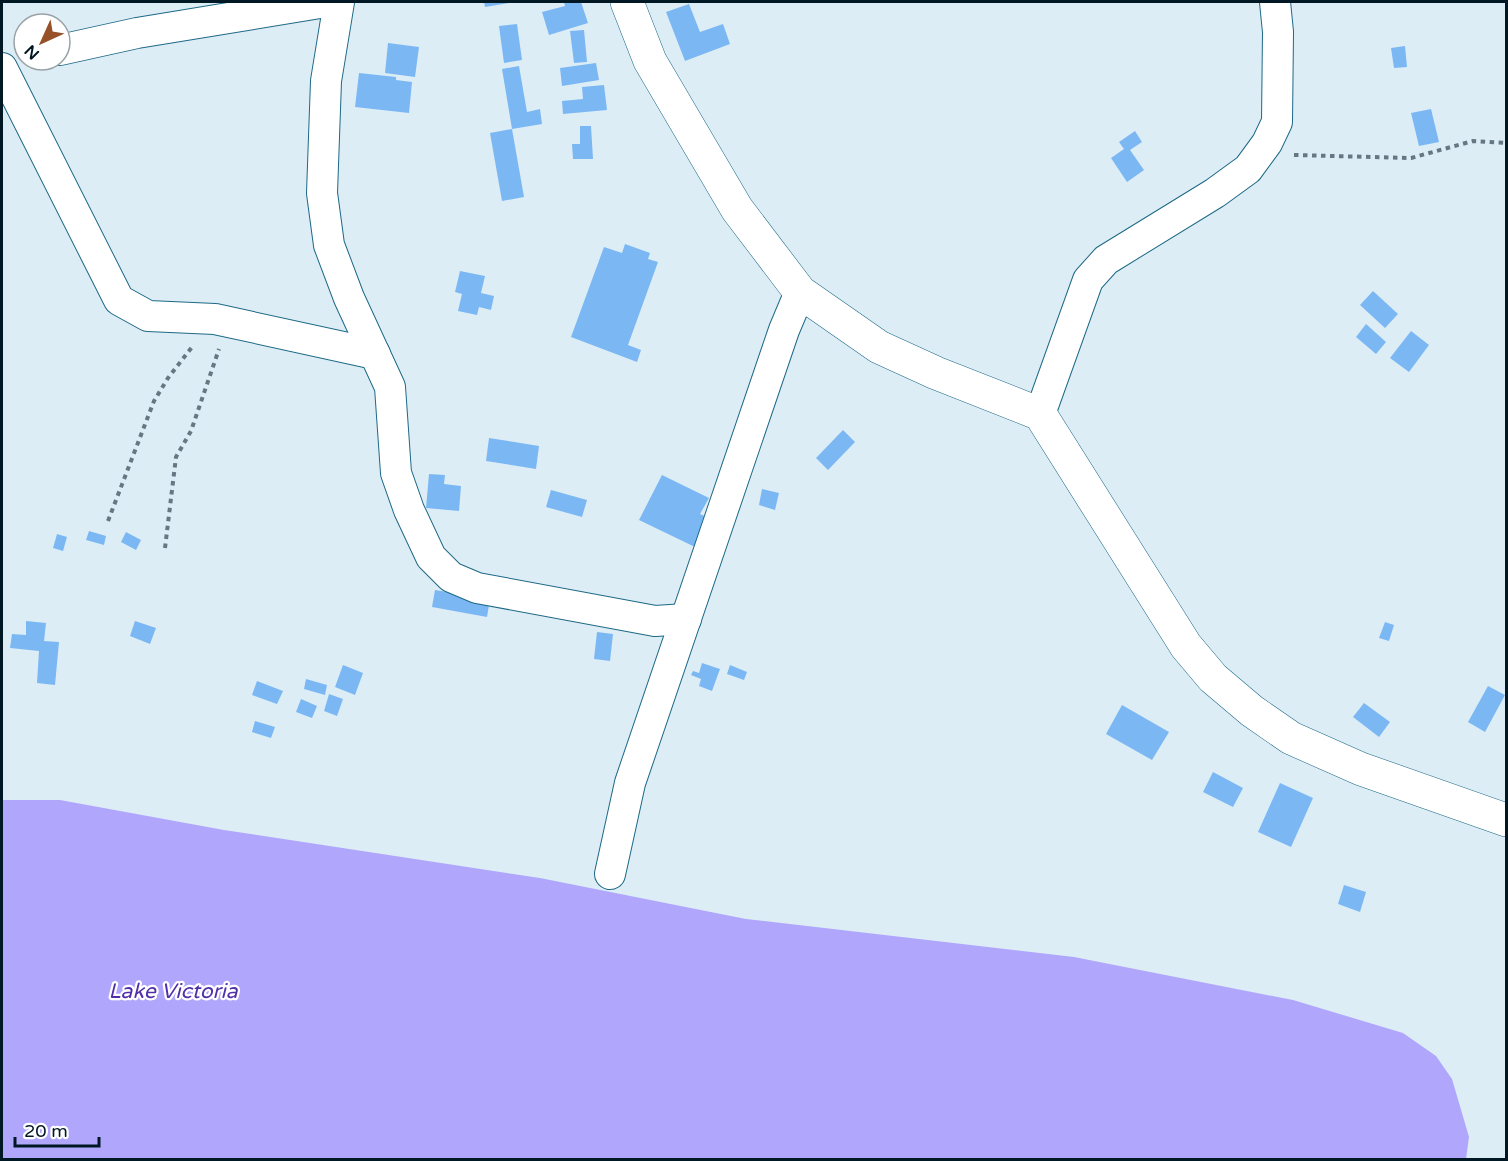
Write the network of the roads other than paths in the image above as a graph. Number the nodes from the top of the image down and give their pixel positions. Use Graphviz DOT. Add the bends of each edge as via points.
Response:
graph roads {
  1 [pos="326,2"];
  2 [pos="339,2"];
  3 [pos="627,2"];
  4 [pos="1275,2"];
  5 [pos="72,47"];
  6 [pos="2,68"];
  7 [pos="800,292"];
  8 [pos="375,354"];
  9 [pos="1040,414"];
  10 [pos="686,619"];
  11 [pos="1506,820"];
  12 [pos="610,874"];
  1 -- 5 [label="street"];
  2 -- 8 [label="street" via="326,81 322,193 329,244"];
  3 -- 7 [label="main road" via="650,61 737,209"];
  4 -- 9 [label="street" via="1277,122 1259,156 1215,193 1106,260 1088,280"];
  6 -- 8 [label="street" via="118,300 148,316 222,320"];
  7 -- 9 [label="main road" via="879,347"];
  7 -- 10 [label="street"];
  8 -- 10 [label="street" via="390,387 400,487 431,558 451,577 477,588 655,621"];
  9 -- 11 [label="main road" via="1186,646 1213,678 1291,738 1361,769"];
  10 -- 12 [label="street" via="630,783"];
}
